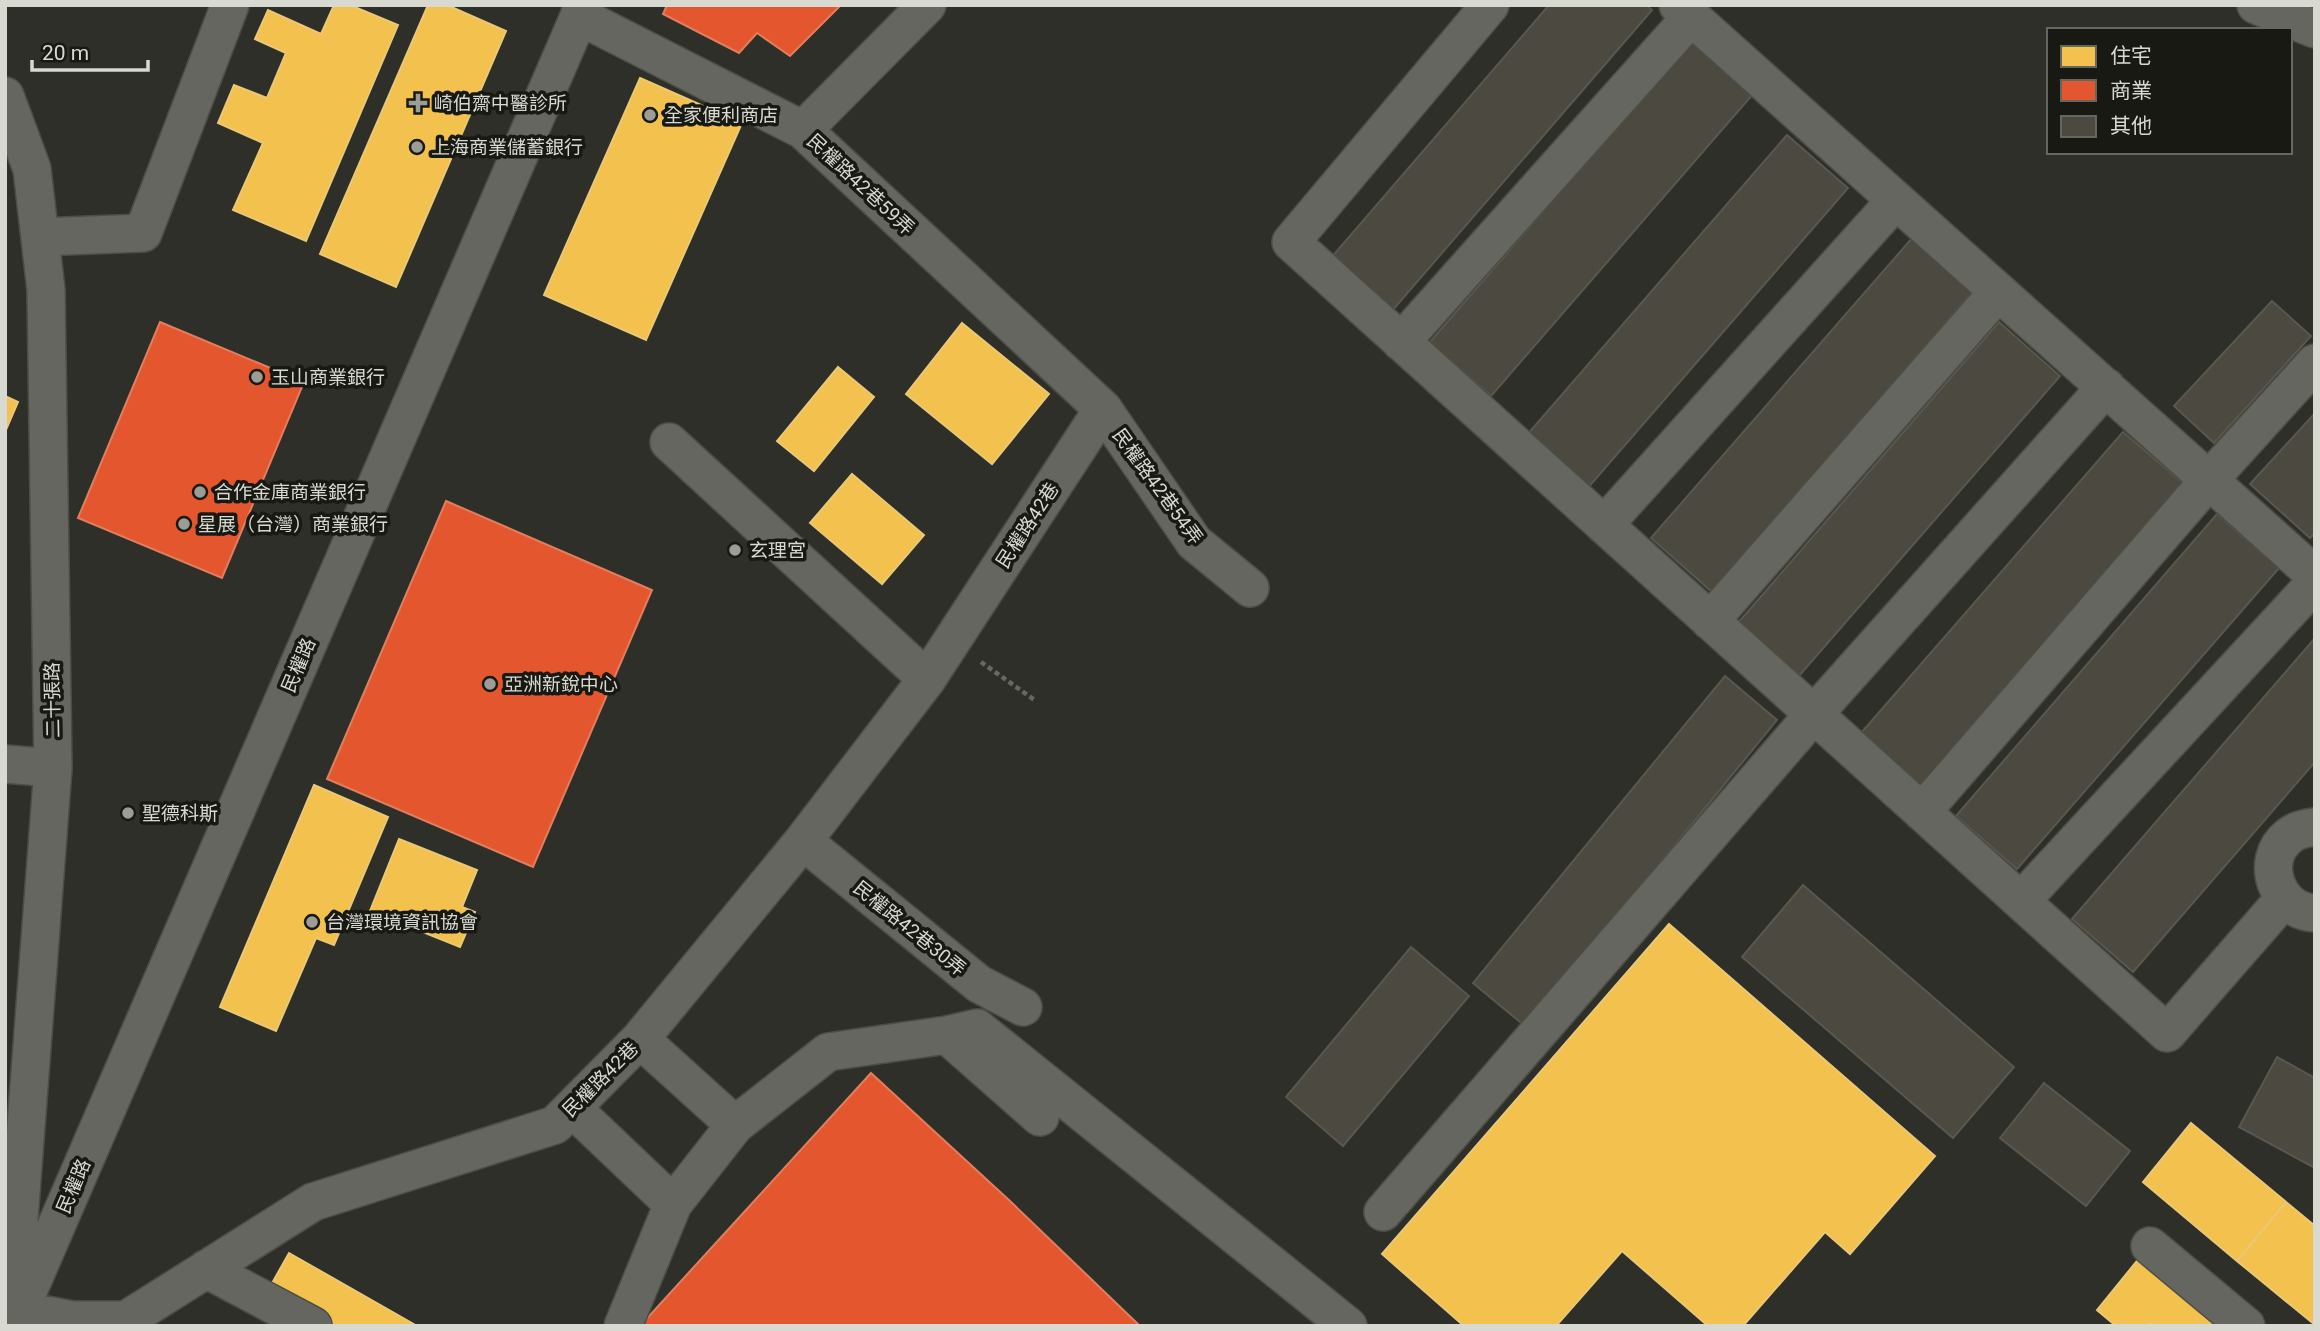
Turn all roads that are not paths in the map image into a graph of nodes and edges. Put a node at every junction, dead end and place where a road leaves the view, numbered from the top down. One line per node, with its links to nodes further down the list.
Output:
1 (230, 5): 11 (street)
2 (927, 5): 9 (street)
3 (1490, 5): 13 (street)
4 (2256, 5): 7 (street)
5 (581, 11): 9 (street, 民權路42巷59弄); 44 (street, 民權路)
6 (1685, 11): 10 (street); 13 (street)
7 (2315, 30)
8 (5, 96): 11 (street, 二十張路)
9 (803, 130): 16 (street, 民權路42巷59弄)
10 (1896, 200): 12 (street); 19 (street)
11 (40, 237): 27 (street, 二十張路)
12 (1998, 292): 15 (street); 23 (street)
13 (1401, 342): 19 (street)
14 (2315, 363): 18 (street)
15 (2106, 387): 18 (street); 25 (street)
16 (1103, 409): 22 (street, 民權路42巷54弄); 24 (street, 民權路42巷)
17 (669, 442): 24 (street)
18 (2209, 481): 20 (street); 28 (street)
19 (1604, 525): 23 (street)
20 (2315, 575)
21 (2315, 583): 31 (street)
22 (1250, 587)
23 (1710, 621): 25 (street)
24 (927, 679): 30 (street, 民權路42巷)
25 (1814, 714): 28 (street); 40 (street)
26 (5, 764): 27 (street)
27 (53, 768): 41 (street, 二十張路)
28 (1922, 812): 31 (street)
29 (2315, 827): 32 (street)
30 (803, 841): 33 (street, 民權路42巷30弄); 35 (street, 民權路42巷)
31 (2021, 901): 32 (street)
32 (2300, 906)
33 (1023, 1007)
34 (947, 1035): 37 (street); 38 (street); 47 (street)
35 (640, 1039): 36 (street, 民權路42巷); 38 (street)
36 (572, 1108): 39 (street); 43 (street, 民權路42巷)
37 (1040, 1117)
38 (735, 1125): 39 (street)
39 (673, 1204): 46 (street)
40 (1383, 1212)
41 (12, 1217): 44 (street, 二十張路)
42 (2150, 1246): 48 (street)
43 (206, 1269): 44 (street, 民權路42巷); 45 (street)
44 (16, 1318)
45 (313, 1326)
46 (623, 1326)
47 (1348, 1326)
48 (2246, 1326)

